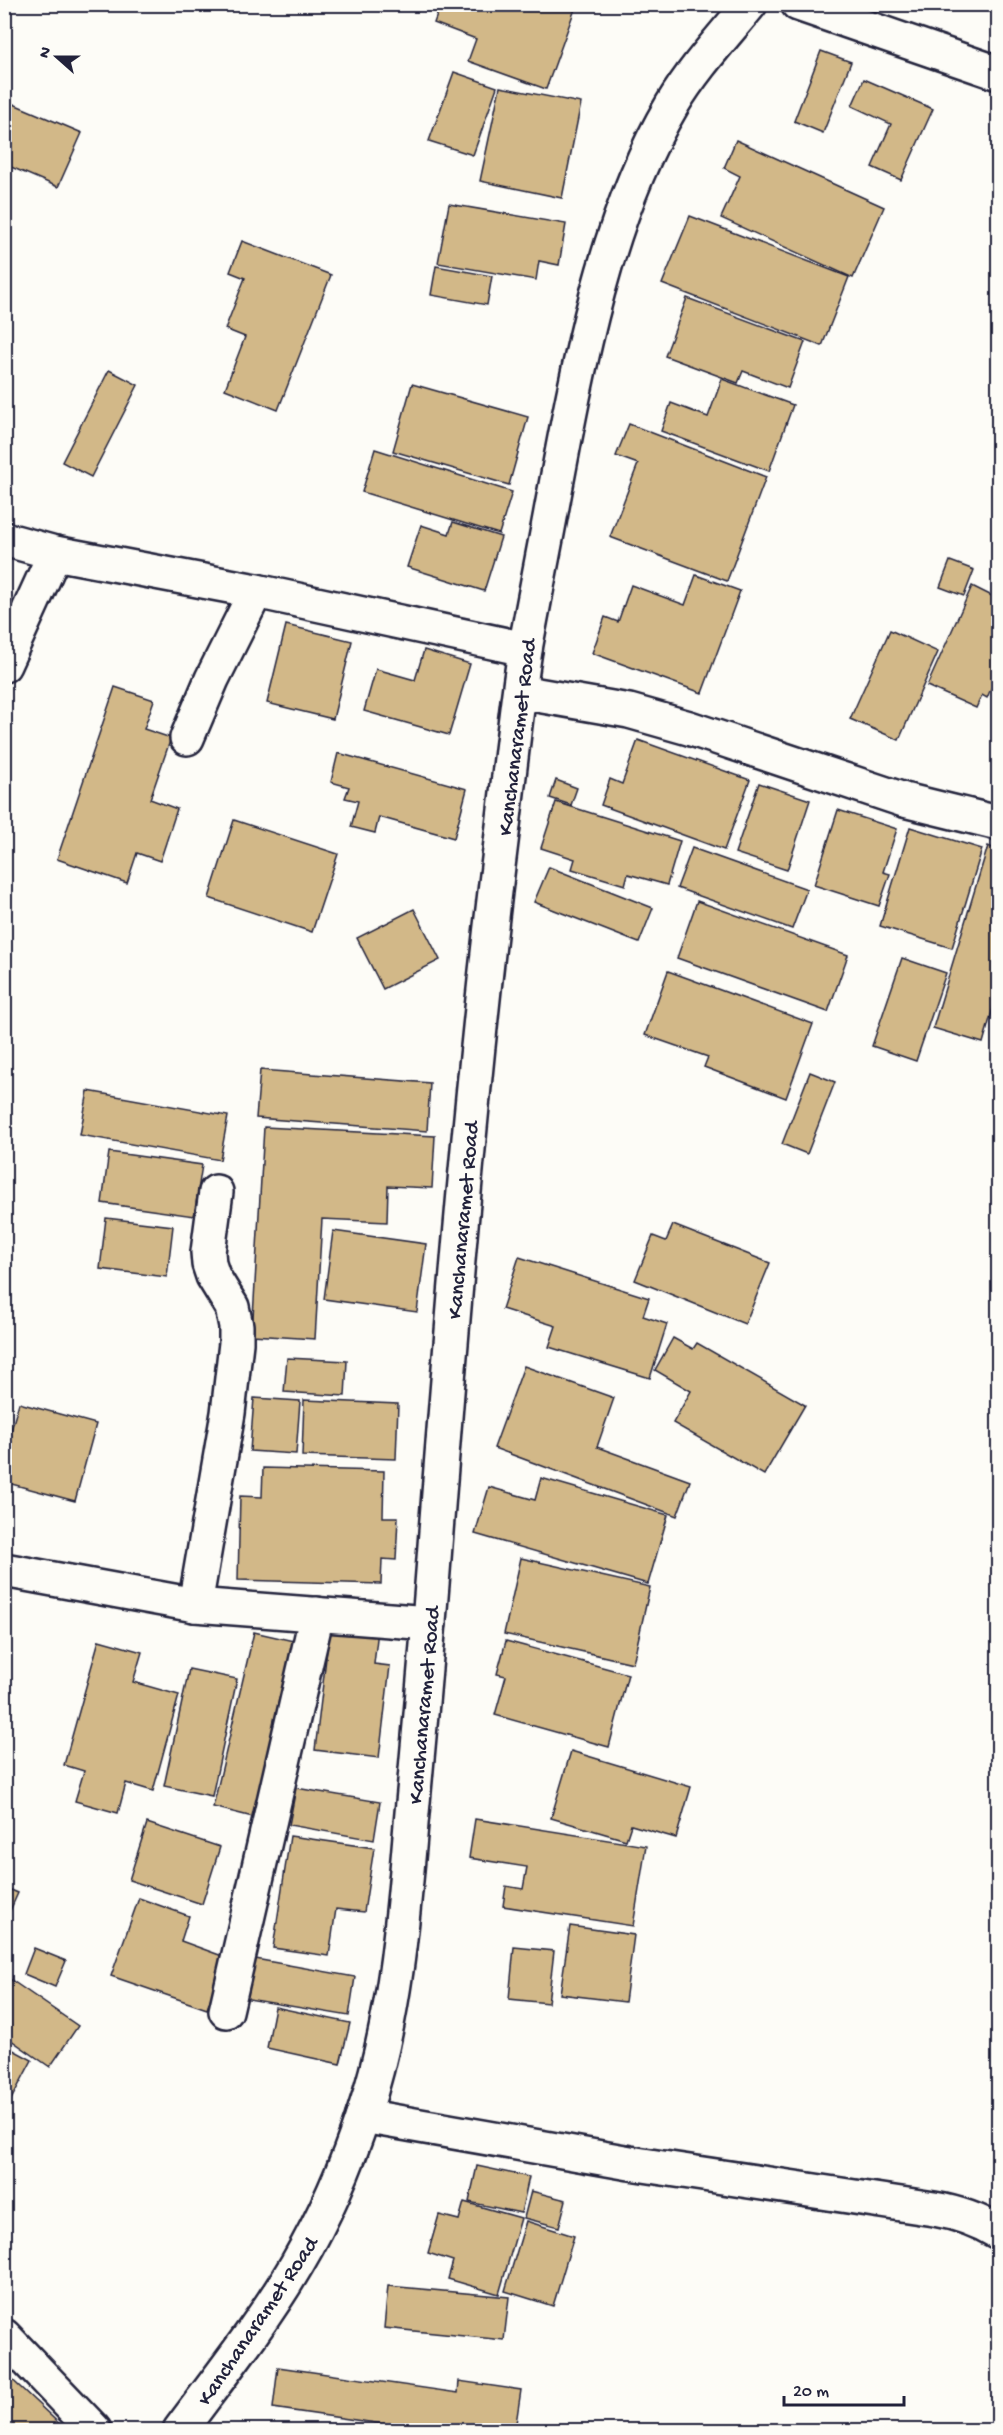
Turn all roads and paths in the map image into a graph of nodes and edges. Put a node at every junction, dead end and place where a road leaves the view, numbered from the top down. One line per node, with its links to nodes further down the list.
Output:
1 (750, 4): 7 (street, Kanchanaramet Road)
2 (798, 4): 3 (street)
3 (999, 73)
4 (4, 539): 5 (street)
5 (55, 553): 6 (street); 8 (street)
6 (256, 591): 7 (street); 10 (street)
7 (525, 649): 9 (street, Kanchanaramet Road)
8 (4, 665)
9 (520, 692): 11 (street); 16 (street, Kanchanaramet Road)
10 (187, 738)
11 (999, 823)
12 (216, 1192): 14 (street)
13 (4, 1570): 14 (street)
14 (195, 1605): 15 (street)
15 (317, 1614): 16 (street); 17 (street)
16 (429, 1623): 18 (street, Kanchanaramet Road)
17 (226, 2011)
18 (363, 2116): 19 (street); 22 (street, Kanchanaramet Road)
19 (999, 2232)
20 (4, 2336): 21 (street)
21 (94, 2430)
22 (180, 2430)

